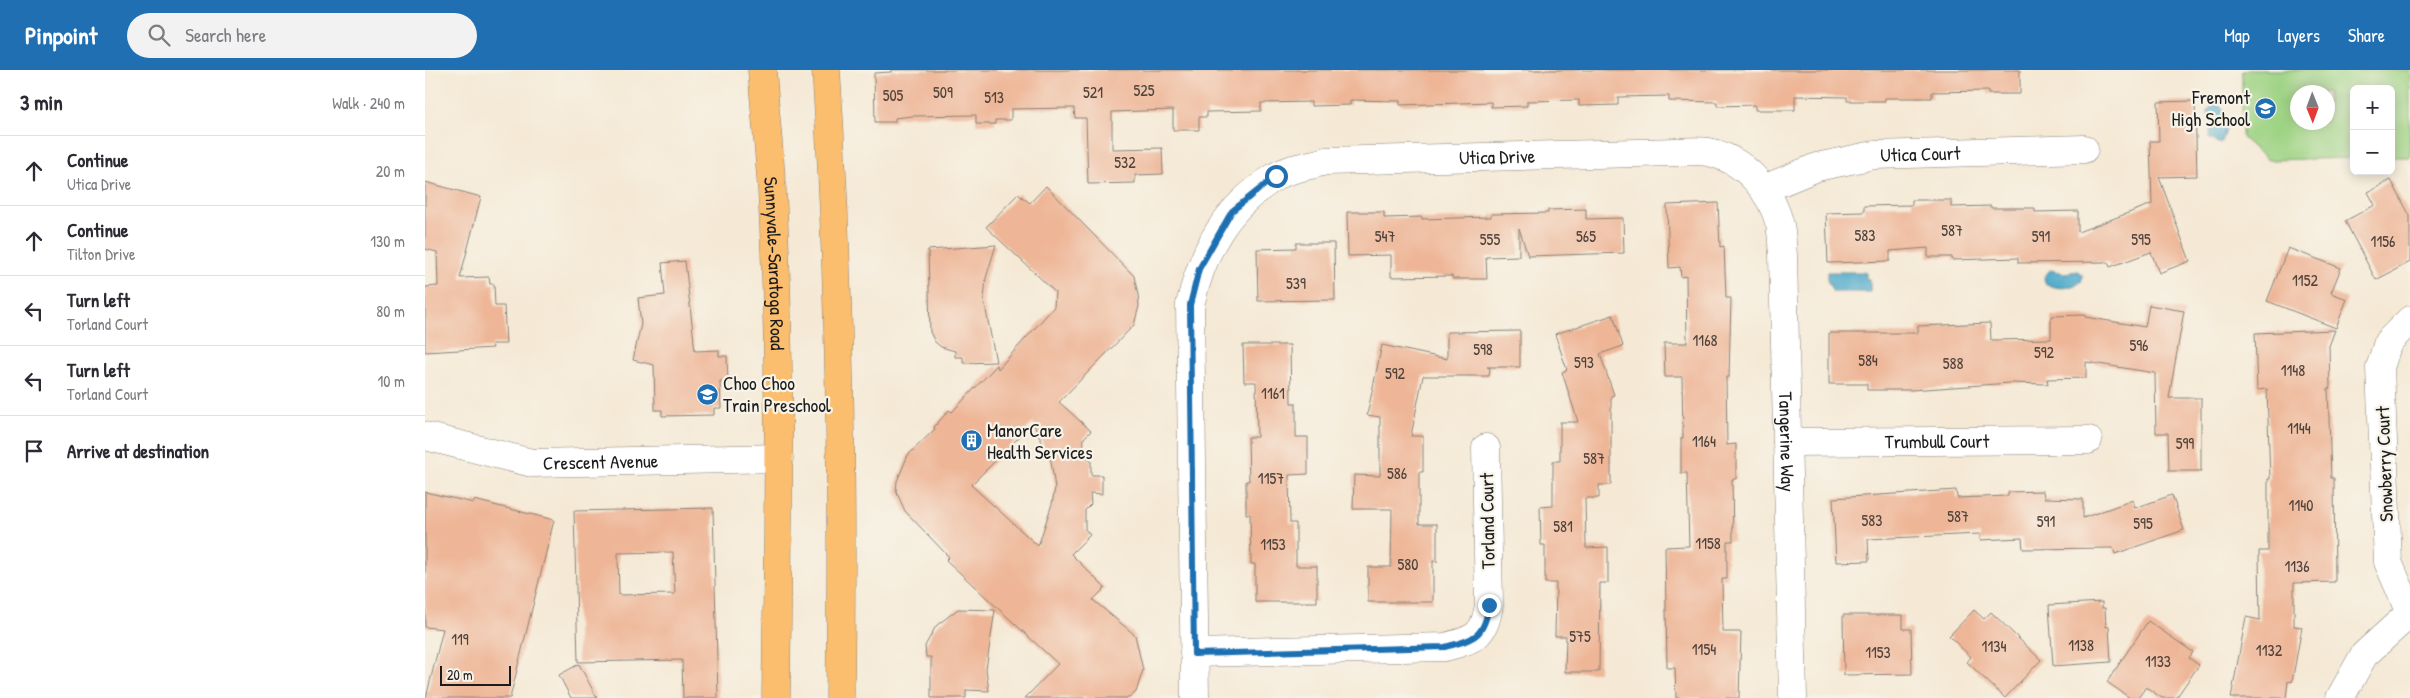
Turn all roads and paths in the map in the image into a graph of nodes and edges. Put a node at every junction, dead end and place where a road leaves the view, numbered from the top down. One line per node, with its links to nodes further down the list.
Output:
1 (762, 70): 10 (main road, Sunnyvale-Saratoga Road)
2 (826, 70): 14 (main road)
3 (2084, 148): 4 (street, Utica Court)
4 (1764, 189): 8 (street, Tangerine Way); 12 (street, Utica Drive)
5 (2410, 320): 11 (street, Snowberry Court)
6 (425, 436): 10 (street, Crescent Avenue)
7 (2088, 440): 8 (street, Trumbull Court)
8 (1787, 442): 16 (street, Tangerine Way)
9 (1486, 448): 12 (street, Torland Court)
10 (779, 458): 13 (main road, Sunnyvale-Saratoga Road)
11 (2410, 613): 17 (street)
12 (1194, 654): 15 (street)
13 (776, 698)
14 (840, 698)
15 (1195, 698)
16 (1793, 698)
17 (2340, 698)

